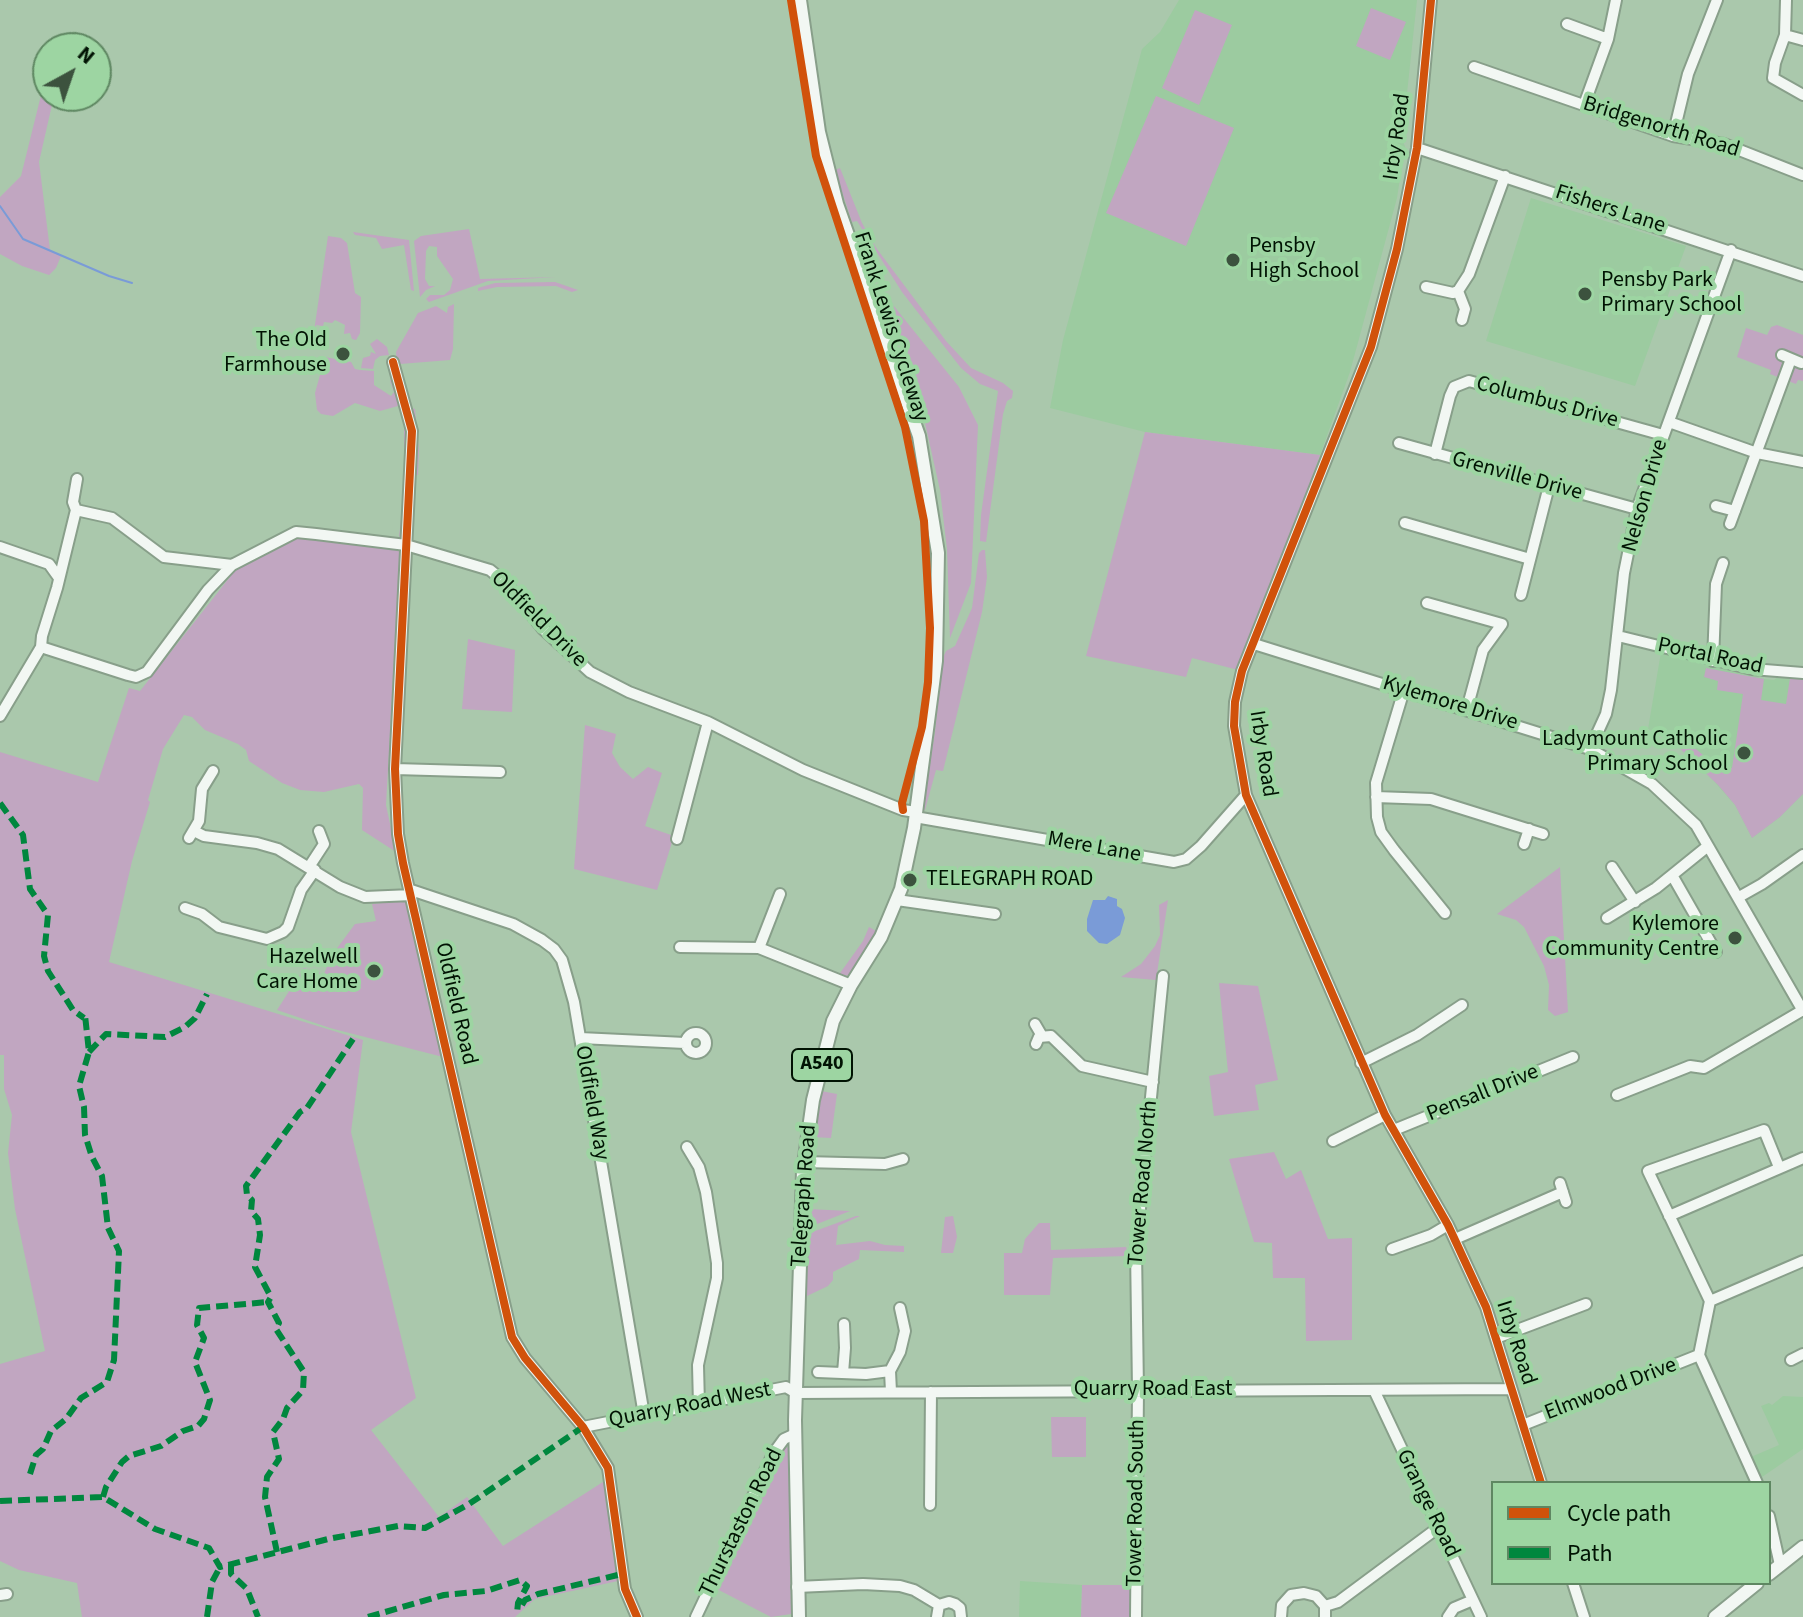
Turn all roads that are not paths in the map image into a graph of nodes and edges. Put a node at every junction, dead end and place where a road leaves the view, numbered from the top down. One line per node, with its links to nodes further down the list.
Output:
1 (800, 0): 61 (main road, Telegraph Road / A540)
2 (1431, 0): 14 (street, Irby Road)
3 (1616, 0): 8 (street)
4 (1717, 0): 13 (street)
5 (1786, 0): 7 (street)
6 (1567, 24): 8 (street)
7 (1785, 35): 9 (street); 11 (street)
8 (1608, 39): 12 (street)
9 (1803, 40)
10 (1474, 67): 12 (street, Bridgenorth Road)
11 (1803, 95)
12 (1584, 105): 13 (street, Bridgenorth Road)
13 (1673, 136): 15 (street, Bridgenorth Road)
14 (1417, 148): 16 (street, Fishers Lane); 47 (street, Irby Road)
15 (1803, 175)
16 (1505, 176): 17 (street, Fishers Lane); 20 (street)
17 (1731, 250): 18 (street, Fishers Lane); 24 (street, Nelson Drive)
18 (1803, 276)
19 (1426, 287): 20 (street)
20 (1458, 291): 21 (street)
21 (1462, 320)
22 (1791, 359): 27 (street)
23 (393, 362): 38 (street, Oldfield Road)
24 (1669, 422): 25 (street, Nelson Drive); 27 (street)
25 (1663, 435): 28 (street, Columbus Drive); 33 (street, Nelson Drive)
26 (1399, 443): 28 (street, Grenville Drive)
27 (1757, 453): 29 (street); 35 (street)
28 (1435, 454): 31 (street, Grenville Drive)
29 (1803, 462)
30 (77, 479): 34 (street)
31 (1549, 486): 33 (street, Grenville Drive); 40 (street)
32 (1716, 506): 35 (street)
33 (1637, 509): 46 (street, Nelson Drive)
34 (76, 510): 42 (street); 43 (street)
35 (1735, 511): 37 (street)
36 (1405, 523): 40 (street)
37 (1730, 524)
38 (406, 545): 42 (street, Oldfield Drive); 54 (street, Oldfield Drive); 56 (street, Oldfield Road)
39 (0, 547): 43 (street)
40 (1530, 559): 44 (street)
41 (1723, 563): 49 (street)
42 (232, 565): 48 (street, Oldfield Drive)
43 (59, 578): 48 (street)
44 (1521, 595)
45 (1427, 603): 52 (street)
46 (1618, 636): 49 (street, Portal Road); 55 (street, Nelson Drive)
47 (1254, 644): 51 (street, Kylemore Drive); 59 (street, Irby Road)
48 (41, 647): 53 (street)
49 (1713, 661): 50 (street, Portal Road)
50 (1803, 673)
51 (1404, 690): 52 (street, Kylemore Drive); 60 (street)
52 (1467, 709): 55 (street, Kylemore Drive)
53 (0, 716)
54 (708, 722): 61 (street, Oldfield Drive); 65 (street)
55 (1590, 749): 67 (street, Kylemore Drive)
56 (395, 769): 57 (street); 72 (street, Oldfield Road)
57 (500, 772)
58 (211, 778): 69 (street)
59 (1246, 795): 61 (street, Mere Lane); 92 (street, Irby Road)
60 (1376, 797): 62 (street); 78 (street)
61 (915, 815): 75 (main road, Telegraph Road / A540)
62 (1529, 829): 64 (street); 66 (street)
63 (319, 831): 69 (street)
64 (1543, 834)
65 (677, 839)
66 (1524, 844)
67 (1708, 846): 71 (street); 74 (street, Kylemore Drive)
68 (1803, 855): 74 (street)
69 (312, 868): 72 (street); 77 (street)
70 (1619, 870): 76 (street)
71 (1672, 875): 76 (street); 83 (street)
72 (411, 892): 89 (street, Oldfield Way); 129 (street, Oldfield Road)
73 (780, 894): 82 (street)
74 (1739, 897): 87 (street, Kylemore Drive)
75 (897, 900): 79 (street); 85 (main road, Telegraph Road / A540)
76 (1635, 902): 80 (street)
77 (189, 913)
78 (1445, 913)
79 (995, 914)
80 (1607, 918)
81 (680, 947): 82 (street)
82 (759, 948): 85 (street)
83 (1716, 952)
84 (1163, 976): 93 (street, Tower Road North)
85 (851, 985): 101 (main road, Telegraph Road / A540)
86 (1462, 1005): 92 (street)
87 (1803, 1011): 94 (street)
88 (1035, 1024): 93 (street)
89 (580, 1038): 90 (street); 127 (street, Oldfield Way)
90 (685, 1043)
91 (1573, 1057): 96 (street, Pensall Drive)
92 (1361, 1063): 95 (street, Irby Road)
93 (1153, 1082): 121 (street, Tower Road North)
94 (1617, 1095)
95 (1385, 1115): 96 (street, Irby Road); 97 (street)
96 (1394, 1130): 105 (street, Irby Road)
97 (1333, 1141)
98 (687, 1147): 126 (street)
99 (1803, 1158): 102 (street)
100 (903, 1159): 101 (street)
101 (804, 1162): 125 (main road, Telegraph Road / A540)
102 (1779, 1167): 104 (street); 104 (street)
103 (1563, 1192): 106 (street)
104 (1669, 1216): 109 (street)
105 (1448, 1225): 106 (street, Irby Road); 107 (street)
106 (1455, 1239): 113 (street, Irby Road)
107 (1392, 1249)
108 (1803, 1261): 109 (street)
109 (1710, 1301): 115 (street)
110 (1586, 1304): 113 (street)
111 (900, 1308): 117 (street)
112 (844, 1324): 119 (street)
113 (1496, 1338): 120 (street, Irby Road)
114 (1803, 1354): 116 (street)
115 (1699, 1355): 128 (street, Elmwood Drive); 132 (street)
116 (1791, 1360)
117 (890, 1371): 119 (street); 123 (street)
118 (818, 1372): 119 (street)
119 (843, 1373)
120 (1510, 1389): 122 (street, Quarry Road East); 128 (street, Irby Road)
121 (1138, 1390): 122 (street, Quarry Road East); 124 (street, Quarry Road East); 149 (street, Tower Road South)
122 (1374, 1390): 135 (street, Grange Road)
123 (891, 1392): 124 (street, Quarry Road East); 125 (street, Quarry Road East)
124 (931, 1392): 133 (street)
125 (796, 1393): 126 (street, Quarry Road West); 130 (main road, Telegraph Road / A540)
126 (699, 1405): 127 (street, Quarry Road West)
127 (644, 1415): 129 (street, Quarry Road West)
128 (1523, 1425): 131 (street, Irby Road)
129 (583, 1427): 145 (street, Oldfield Road)
130 (795, 1434): 141 (main road, Telegraph Road / A540); 146 (street, Thurstaston Road)
131 (1540, 1481)
132 (1756, 1481)
133 (930, 1505)
134 (1771, 1525): 137 (street)
135 (1439, 1527): 142 (street, Grange Road); 144 (street)
136 (1803, 1547): 137 (main road)
137 (1780, 1565): 138 (main road)
138 (1771, 1572)
139 (1574, 1585): 153 (street)
140 (1755, 1585): 154 (main road)
141 (797, 1587): 143 (street); 147 (main road, Telegraph Road / A540)
142 (1473, 1600): 151 (street); 152 (street, Grange Road)
143 (938, 1611): 148 (street)
144 (1325, 1611): 150 (street)
145 (637, 1617)
146 (696, 1617)
147 (799, 1617)
148 (961, 1617)
149 (1136, 1617)
150 (1281, 1617)
151 (1448, 1617)
152 (1481, 1617)
153 (1584, 1617)
154 (1715, 1617)

